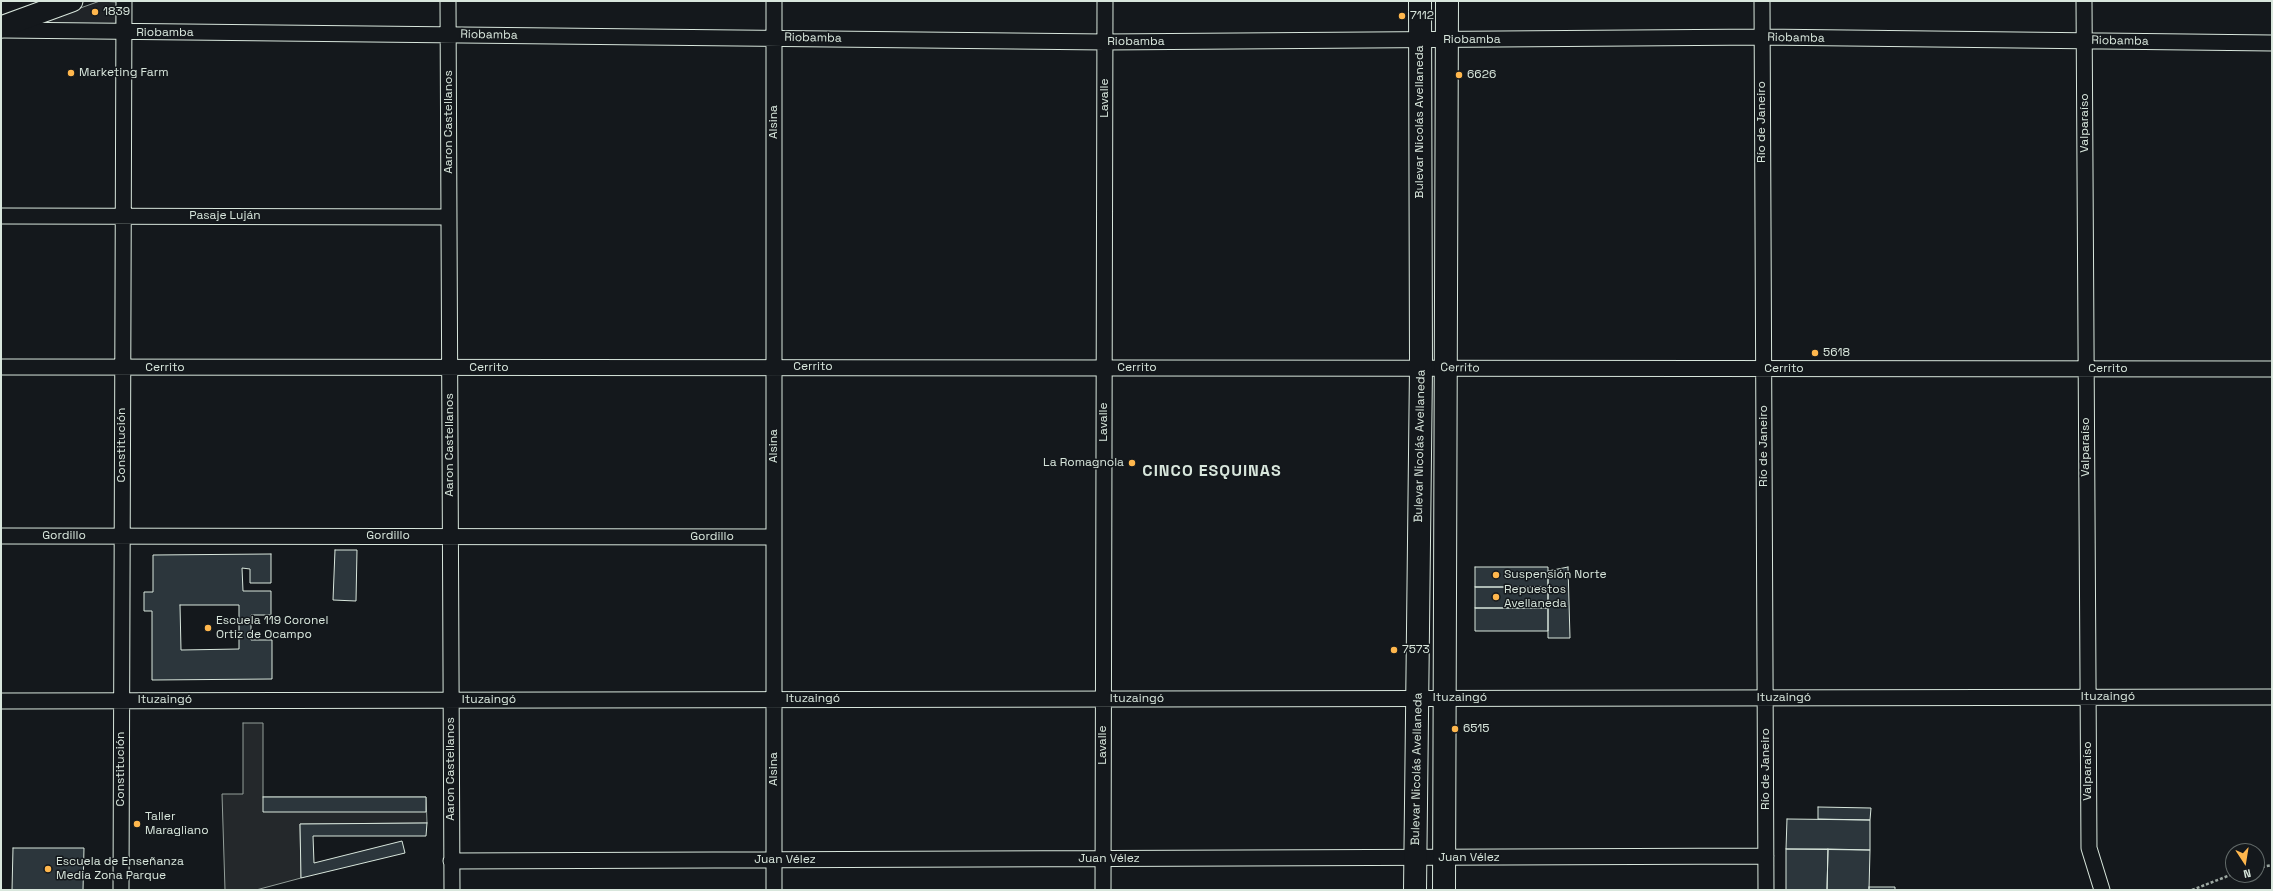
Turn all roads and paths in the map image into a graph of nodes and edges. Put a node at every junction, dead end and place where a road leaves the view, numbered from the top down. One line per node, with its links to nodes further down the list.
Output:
1 (72, 1): 10 (main road)
2 (124, 1): 12 (street, Constitución)
3 (448, 1): 13 (street, Aaron Castellanos)
4 (774, 1): 15 (street, Alsina)
5 (1105, 1): 19 (street, Lavalle)
6 (1420, 1): 16 (main road, Bulevar Nicolás Avellaneda)
7 (1447, 1): 17 (main road)
8 (1762, 1): 14 (street, Río de Janeiro)
9 (2084, 1): 18 (street, Valparaíso)
10 (1, 27)
11 (1, 30): 12 (street, Riobamba)
12 (123, 32): 13 (street, Riobamba); 22 (street, Constitución)
13 (448, 35): 15 (street, Riobamba); 23 (street, Aaron Castellanos)
14 (1762, 37): 17 (street, Riobamba); 18 (street, Riobamba); 31 (street, Río de Janeiro)
15 (774, 38): 19 (street, Riobamba); 25 (street, Alsina)
16 (1420, 40): 17 (street, Riobamba); 19 (street, Riobamba); 26 (main road, Bulevar Nicolás Avellaneda)
17 (1447, 40): 30 (main road)
18 (2084, 41): 20 (street, Riobamba); 32 (street, Valparaíso)
19 (1105, 42): 29 (street, Lavalle)
20 (2272, 43)
21 (1, 216): 22 (street, Pasaje Luján)
22 (122, 216): 23 (street, Pasaje Luján); 27 (street, Constitución)
23 (449, 217): 28 (street, Aaron Castellanos)
24 (1, 367): 27 (street, Cerrito)
25 (774, 367): 28 (street, Cerrito); 29 (street, Cerrito); 37 (street, Alsina)
26 (1421, 367): 29 (street, Cerrito); 30 (street, Cerrito); 39 (main road, Bulevar Nicolás Avellaneda)
27 (122, 368): 28 (street, Cerrito); 35 (street, Constitución)
28 (450, 368): 36 (street, Aaron Castellanos)
29 (1104, 368): 44 (street, Lavalle)
30 (1447, 368): 31 (street, Cerrito); 40 (main road)
31 (1764, 368): 32 (street, Cerrito); 41 (street, Río de Janeiro)
32 (2086, 369): 33 (street, Cerrito); 42 (street, Valparaíso)
33 (2272, 369)
34 (1, 536): 35 (street, Gordillo)
35 (122, 536): 36 (street, Gordillo); 45 (street, Constitución)
36 (450, 536): 37 (street, Gordillo); 46 (street, Aaron Castellanos)
37 (774, 537): 43 (street, Alsina)
38 (2272, 697): 42 (street, Ituzaingó)
39 (1417, 698): 40 (street, Ituzaingó); 44 (street, Ituzaingó); 49 (main road, Bulevar Nicolás Avellaneda)
40 (1445, 698): 41 (street, Ituzaingó); 50 (main road)
41 (1765, 698): 42 (street, Ituzaingó); 48 (street, Río de Janeiro)
42 (2088, 698): 62 (street, Valparaíso)
43 (774, 699): 44 (street, Ituzaingó); 46 (street, Ituzaingó); 52 (street, Alsina)
44 (1104, 699): 51 (street, Lavalle)
45 (121, 700): 46 (street, Ituzaingó); 47 (street, Ituzaingó); 55 (street, Constitución)
46 (451, 700): 53 (street, Aaron Castellanos)
47 (1, 701)
48 (1766, 856): 50 (street, Juan Vélez); 61 (street, Río de Janeiro)
49 (1416, 858): 50 (street, Juan Vélez); 51 (street, Juan Vélez); 59 (main road, Bulevar Nicolás Avellaneda)
50 (1444, 858): 60 (main road)
51 (1103, 859): 52 (street, Juan Vélez); 58 (street, Lavalle)
52 (774, 860): 53 (street, Juan Vélez); 57 (street, Alsina)
53 (452, 862): 56 (street, Aaron Castellanos)
54 (2225, 877): 63 (path)
55 (121, 890)
56 (452, 890)
57 (774, 890)
58 (1103, 890)
59 (1415, 890)
60 (1444, 890)
61 (1766, 890)
62 (2102, 890)
63 (2192, 890)

